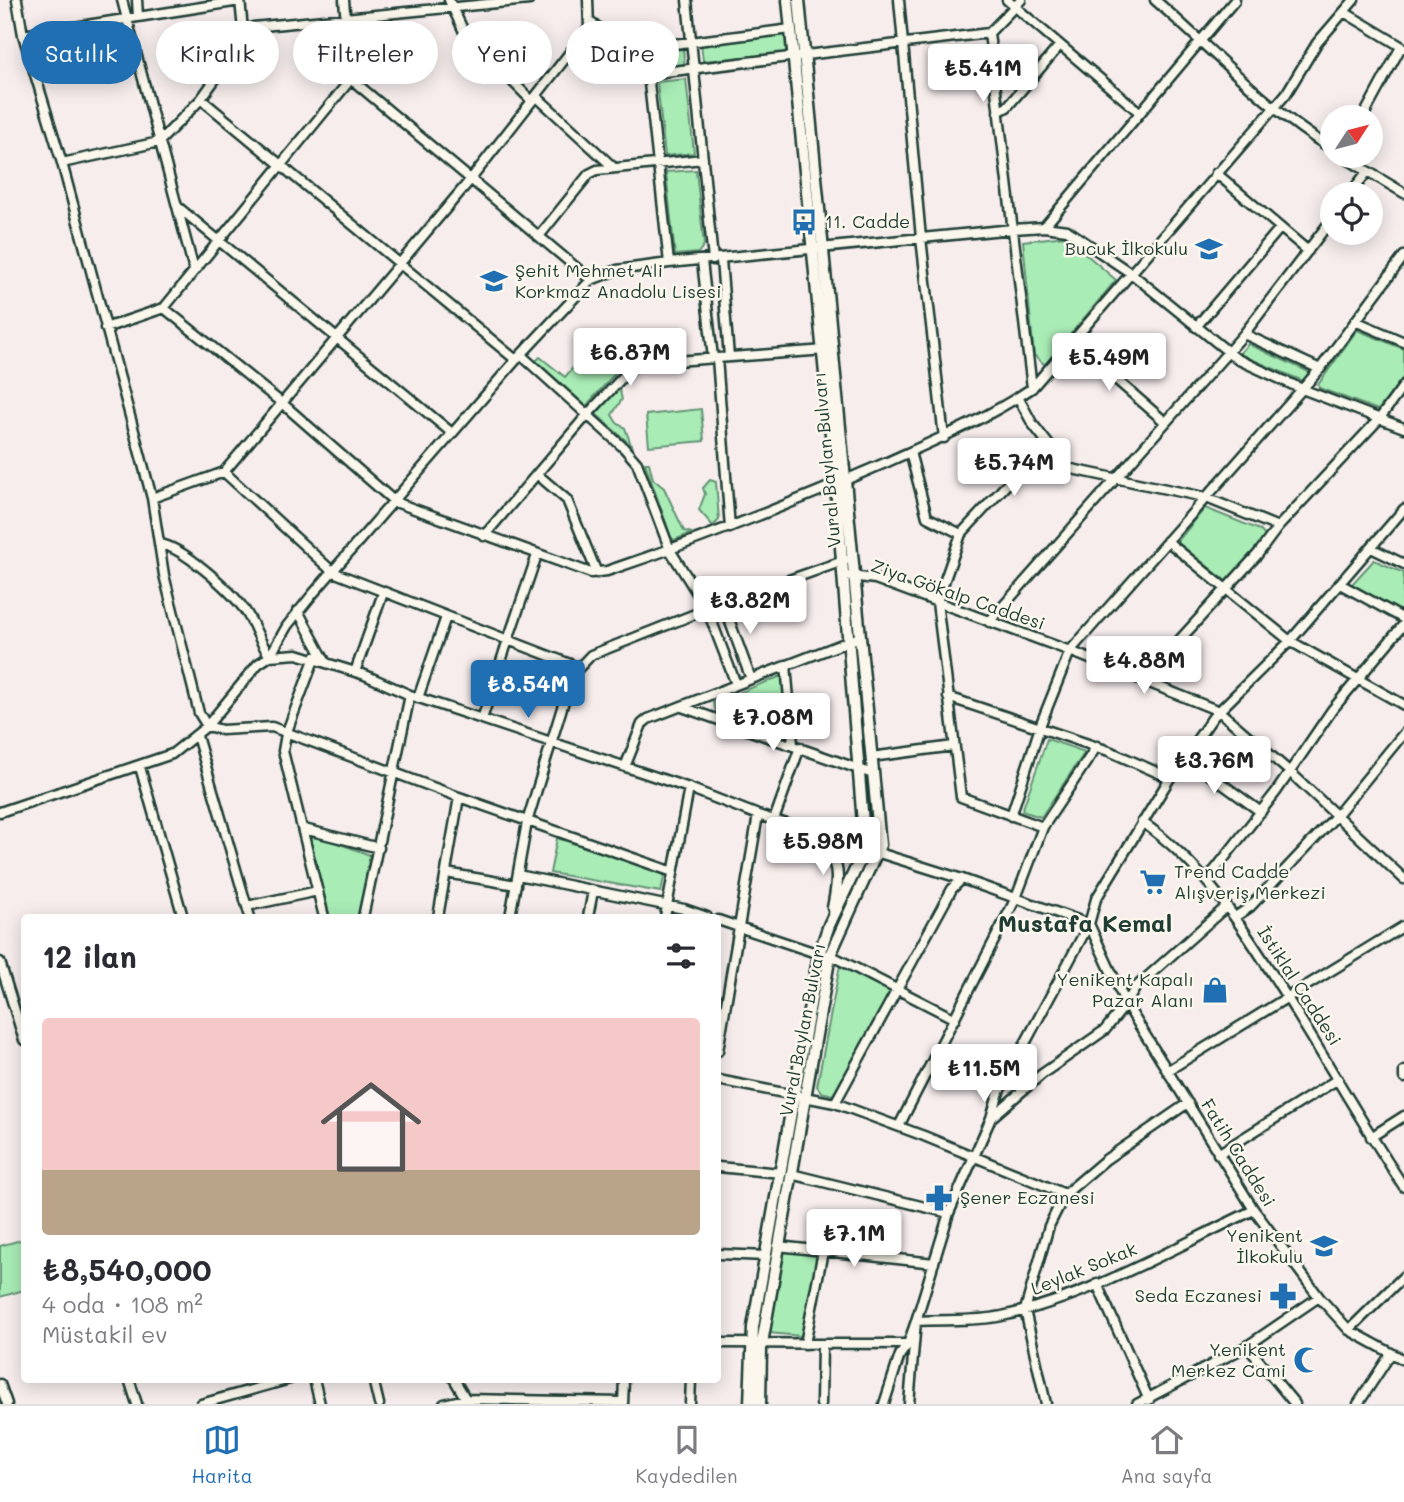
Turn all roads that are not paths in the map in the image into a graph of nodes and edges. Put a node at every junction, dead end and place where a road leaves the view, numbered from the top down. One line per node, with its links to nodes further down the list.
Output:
1 (17, 0): 26 (street)
2 (122, 0): 20 (street)
3 (137, 0): 19 (street)
4 (240, 0): 19 (street); 23 (street)
5 (344, 0): 21 (street)
6 (529, 0): 16 (street)
7 (588, 0): 25 (street)
8 (687, 0): 31 (street)
9 (788, 0): 28 (main road, Vural Baylan Bulvarı)
10 (799, 0): 37 (main road, Vural Baylan Bulvarı)
11 (900, 0): 32 (street)
12 (1007, 0): 17 (street)
13 (1154, 0): 30 (street)
14 (1235, 0): 30 (street)
15 (1354, 0): 18 (street)
16 (450, 4): 21 (street); 45 (street)
17 (1018, 4): 29 (street); 34 (street)
18 (1344, 12): 35 (street); 48 (street)
19 (138, 16): 20 (street)
20 (126, 18): 22 (street); 52 (street)
21 (346, 18): 24 (street); 27 (street)
22 (108, 21)
23 (242, 21)
24 (346, 21)
25 (591, 21)
26 (21, 23)
27 (279, 24)
28 (792, 29): 31 (street); 37 (main road, Vural Baylan Bulvarı)
29 (989, 33): 32 (street); 50 (street)
30 (1200, 40): 48 (street); 49 (street)
31 (691, 42): 33 (street); 38 (street)
32 (903, 43): 37 (street); 70 (street)
33 (679, 44)
34 (1060, 45): 49 (street); 50 (street)
35 (1403, 48): 47 (street)
36 (566, 56): 45 (street)
37 (799, 56): 38 (street); 72 (main road, Vural Baylan Bulvarı)
38 (694, 68): 39 (street); 53 (street)
39 (679, 70)
40 (38, 84): 54 (street)
41 (212, 84): 46 (street)
42 (347, 84): 55 (street)
43 (357, 84): 61 (street)
44 (649, 84): 56 (street)
45 (534, 98): 57 (street); 61 (street)
46 (201, 99): 52 (street); 55 (street)
47 (1370, 105)
48 (1271, 107): 51 (street); 60 (street)
49 (1138, 111): 65 (street)
50 (999, 112): 67 (street)
51 (1320, 141)
52 (159, 142): 54 (street); 64 (street)
53 (703, 159): 56 (street); 75 (street)
54 (62, 163): 85 (street)
55 (281, 165): 71 (street); 78 (street)
56 (659, 165): 57 (street); 77 (street)
57 (613, 167): 68 (street)
58 (1361, 168): 59 (street)
59 (1367, 172): 62 (street); 63 (street)
60 (1216, 173): 66 (street); 80 (street)
61 (471, 179): 68 (street); 78 (street)
62 (1359, 182)
63 (1404, 193)
64 (178, 207): 71 (street); 79 (street)
65 (1044, 227): 67 (street); 80 (street)
66 (1280, 228): 73 (street); 84 (street)
67 (1013, 229): 70 (street); 97 (street)
68 (540, 235): 81 (street)
69 (1320, 235): 73 (street)
70 (921, 238): 72 (street); 106 (street)
71 (218, 240): 79 (street); 87 (street)
72 (818, 249): 75 (street); 90 (main road, Vural Baylan Bulvarı)
73 (1308, 251): 86 (street)
74 (1404, 256): 83 (street)
75 (717, 260): 76 (street); 93 (street)
76 (702, 261): 77 (street); 94 (street)
77 (669, 263): 81 (street)
78 (399, 264): 87 (street); 92 (street)
79 (194, 271): 82 (street)
80 (1132, 274): 84 (street); 88 (street)
81 (591, 280): 92 (street)
82 (164, 308): 85 (street); 100 (street)
83 (1355, 321): 89 (street); 95 (street)
84 (1196, 327): 91 (street)
85 (105, 328): 114 (street)
86 (1244, 334): 91 (street); 95 (street)
87 (336, 339): 100 (street); 105 (street)
88 (1073, 342): 97 (street); 103 (street)
89 (1404, 342)
90 (828, 350): 93 (street); 112 (main road, Vural Baylan Bulvarı)
91 (1226, 352): 98 (street); 103 (street)
92 (519, 357): 101 (street); 105 (street)
93 (729, 357): 94 (street)
94 (715, 358): 101 (street); 118 (street)
95 (1320, 369): 98 (street)
96 (1404, 385): 102 (street)
97 (1032, 388): 99 (street)
98 (1302, 389): 102 (street); 113 (street)
99 (1018, 397): 106 (street); 107 (street)
100 (284, 404): 109 (street); 115 (street)
101 (588, 414): 110 (street); 124 (street)
102 (1380, 418): 104 (street); 117 (street)
103 (1164, 421): 111 (street)
104 (1404, 428)
105 (452, 433): 115 (street)
106 (944, 438): 108 (street)
107 (1046, 442): 111 (street); 119 (street)
108 (910, 452): 112 (street); 119 (street)
109 (224, 472): 114 (street); 128 (street)
110 (538, 475): 120 (street); 129 (street)
111 (1117, 477): 113 (street); 140 (street)
112 (840, 483): 118 (street); 126 (main road, Vural Baylan Bulvarı)
113 (1204, 496): 117 (street); 121 (street)
114 (152, 498): 122 (street)
115 (395, 502): 120 (street); 128 (street)
116 (1404, 509): 123 (street)
117 (1279, 527): 132 (street)
118 (730, 528): 124 (street)
119 (961, 534): 134 (street)
120 (484, 536): 125 (street)
121 (1167, 541): 132 (street); 144 (street)
122 (159, 544): 145 (street); 161 (street)
123 (1371, 548): 127 (street); 131 (street)
124 (670, 550): 129 (street); 136 (street)
125 (537, 555): 129 (street); 142 (street)
126 (847, 560): 130 (main road, Vural Baylan Bulvarı); 135 (street)
127 (1404, 564)
128 (333, 572): 133 (street); 137 (street)
129 (597, 573)
130 (849, 576): 134 (street, Ziya Gökalp Caddesi); 141 (main road, Vural Baylan Bulvarı)
131 (1340, 584): 139 (street); 143 (street)
132 (1226, 590): 143 (street); 153 (street)
133 (383, 593): 138 (street); 150 (street)
134 (937, 602): 140 (street, Ziya Gökalp Caddesi); 156 (street)
135 (723, 603): 136 (street); 152 (street)
136 (708, 609): 149 (street); 154 (street)
137 (298, 611): 145 (street); 147 (street)
138 (446, 617): 142 (street); 155 (street)
139 (1404, 621): 151 (street)
140 (989, 622): 144 (street, Ziya Gökalp Caddesi)
141 (855, 639): 148 (street); 170 (main road, Vural Baylan Bulvarı); 174 (main road, Vural Baylan Bulvarı)
142 (508, 640): 149 (street); 160 (street)
143 (1290, 641): 151 (street); 159 (street)
144 (1070, 651): 153 (street, Ziya Gökalp Caddesi); 162 (street)
145 (270, 656): 146 (street); 161 (street)
146 (315, 657): 147 (street); 164 (street)
147 (325, 661): 150 (street)
148 (786, 665): 152 (street); 167 (street)
149 (578, 667): 166 (street)
150 (355, 672): 155 (street)
151 (1358, 678): 157 (street); 176 (street)
152 (751, 679): 154 (street)
153 (1143, 680): 159 (street, Ziya Gökalp Caddesi)
154 (736, 684): 158 (street)
155 (414, 696): 160 (street); 175 (street)
156 (948, 697): 162 (street); 168 (street)
157 (1404, 705)
158 (682, 707): 167 (street); 172 (street)
159 (1219, 711): 171 (street); 176 (street, Ziya Gökalp Caddesi)
160 (482, 719): 166 (street)
161 (207, 726): 164 (street); 165 (street)
162 (1040, 727): 169 (street); 184 (street)
163 (1404, 733): 185 (street)
164 (286, 734): 175 (street); 190 (street)
165 (197, 736): 173 (street); 206 (street)
166 (551, 744): 172 (street); 187 (street)
167 (797, 746): 174 (street); 186 (street)
168 (954, 746): 170 (street); 184 (street)
169 (1097, 746): 178 (street); 189 (street)
170 (871, 757): 177 (main road, Vural Baylan Bulvarı)
171 (1185, 757): 178 (street); 182 (street)
172 (625, 766): 179 (street)
173 (140, 767): 181 (street); 208 (street)
174 (860, 769): 177 (street); 193 (main road, Vural Baylan Bulvarı)
175 (391, 771): 180 (street); 192 (street)
176 (1290, 772): 182 (street); 185 (street, Ziya Gökalp Caddesi)
177 (873, 774): 194 (main road, Vural Baylan Bulvarı)
178 (1170, 778): 188 (street)
179 (689, 788): 183 (street); 195 (street)
180 (459, 797): 187 (street); 196 (street)
181 (0, 811)
182 (1261, 812): 200 (street)
183 (758, 815): 186 (street); 222 (street)
184 (1011, 816): 189 (street)
185 (1336, 816): 199 (street, Ziya Gökalp Caddesi); 217 (street)
186 (774, 820): 191 (street)
187 (527, 822): 195 (street); 197 (street)
188 (1142, 822): 200 (street, İstiklal Caddesi); 220 (street)
189 (1042, 827): 204 (street)
190 (304, 829): 192 (street); 202 (street)
191 (808, 830): 193 (street); 219 (main road)
192 (379, 848): 211 (street)
193 (865, 849): 194 (street); 219 (main road, Vural Baylan Bulvarı)
194 (878, 854): 198 (street); 223 (main road, Vural Baylan Bulvarı)
195 (673, 872): 205 (street)
196 (446, 873): 201 (street); 212 (street)
197 (518, 875): 201 (street); 203 (street)
198 (961, 879): 204 (street); 225 (street)
199 (1404, 879)
200 (1207, 880): 207 (street, İstiklal Caddesi)
201 (516, 885): 213 (street)
202 (318, 891): 206 (street); 210 (street)
203 (593, 891): 205 (street); 214 (street)
204 (1016, 898): 220 (street); 228 (street)
205 (667, 905): 215 (street); 216 (street)
206 (247, 906): 209 (street)
207 (1227, 906): 217 (street, İstiklal Caddesi); 227 (street)
208 (182, 914)
209 (249, 914)
210 (323, 914)
211 (364, 914)
212 (439, 914)
213 (511, 914)
214 (589, 914)
215 (666, 914)
216 (697, 914)
217 (1235, 917): 226 (street, İstiklal Caddesi)
218 (721, 921): 222 (street)
219 (829, 925): 223 (main road, Vural Baylan Bulvarı)
220 (1089, 925): 227 (street, Fatih Caddesi); 240 (street)
221 (1404, 926): 226 (street)
222 (736, 927): 223 (street); 230 (street)
223 (825, 954): 225 (street); 236 (main road, Vural Baylan Bulvarı)
224 (0, 962): 229 (street)
225 (898, 988): 228 (street); 237 (street)
226 (1287, 997): 231 (street); 234 (street, İstiklal Caddesi)
227 (1126, 1004): 231 (street, Fatih Caddesi); 240 (street)
228 (955, 1019): 241 (street)
229 (21, 1029)
230 (721, 1030)
231 (1167, 1071): 238 (street, Fatih Caddesi)
232 (1404, 1071): 233 (street)
233 (1404, 1078)
234 (1338, 1079): 242 (street, İstiklal Caddesi); 243 (street)
235 (721, 1081): 236 (street)
236 (800, 1095): 237 (street); 246 (main road, Vural Baylan Bulvarı)
237 (835, 1103): 241 (street)
238 (1188, 1103): 243 (street, Fatih Caddesi); 248 (street)
239 (1404, 1116): 242 (street)
240 (991, 1118): 244 (street)
241 (899, 1126): 244 (street)
242 (1371, 1137): 247 (street, İstiklal Caddesi)
243 (1217, 1154): 249 (street, Fatih Caddesi)
244 (974, 1156): 248 (street); 250 (street)
245 (721, 1167): 246 (street)
246 (786, 1174): 250 (street); 251 (main road, Vural Baylan Bulvarı); 254 (main road, Vural Baylan Bulvarı)
247 (1404, 1187)
248 (1065, 1194): 260 (street)
249 (1254, 1210): 257 (street, Leylak Sokak); 259 (street, Fatih Caddesi)
250 (950, 1213): 255 (street)
251 (778, 1246): 252 (street); 265 (main road, Vural Baylan Bulvarı)
252 (824, 1251): 255 (street); 266 (street)
253 (721, 1254): 254 (street)
254 (766, 1256): 265 (main road, Vural Baylan Bulvarı)
255 (934, 1263): 261 (street)
256 (1404, 1276): 258 (street)
257 (1097, 1284): 260 (street, Leylak Sokak); 279 (street)
258 (1400, 1288): 262 (street)
259 (1319, 1297): 262 (street, Fatih Caddesi); 268 (street)
260 (1025, 1310): 261 (street, Leylak Sokak); 294 (street)
261 (916, 1321): 267 (street); 293 (street)
262 (1349, 1330): 269 (street, Fatih Caddesi)
263 (721, 1343): 265 (street)
264 (822, 1343): 266 (street); 267 (street); 291 (street)
265 (756, 1344): 266 (street); 289 (main road, Vural Baylan Bulvarı); 290 (main road, Vural Baylan Bulvarı)
266 (805, 1344)
267 (908, 1344): 292 (street)
268 (1247, 1346): 279 (street); 296 (street)
269 (1390, 1355): 270 (street, Fatih Caddesi); 297 (street)
270 (1404, 1360)
271 (130, 1383): 283 (street)
272 (276, 1383): 284 (street)
273 (315, 1383): 285 (street)
274 (374, 1383): 286 (street)
275 (456, 1383): 280 (street)
276 (624, 1383): 281 (street)
277 (691, 1383): 288 (street)
278 (0, 1384): 282 (street)
279 (1149, 1399): 295 (street)
280 (467, 1401): 281 (street); 287 (street)
281 (623, 1403)
282 (6, 1404)
283 (137, 1404)
284 (201, 1404)
285 (320, 1404)
286 (379, 1404)
287 (444, 1404)
288 (690, 1404)
289 (750, 1404)
290 (760, 1404)
291 (821, 1404)
292 (884, 1404)
293 (909, 1404)
294 (1046, 1404)
295 (1137, 1404)
296 (1295, 1404)
297 (1358, 1404)

